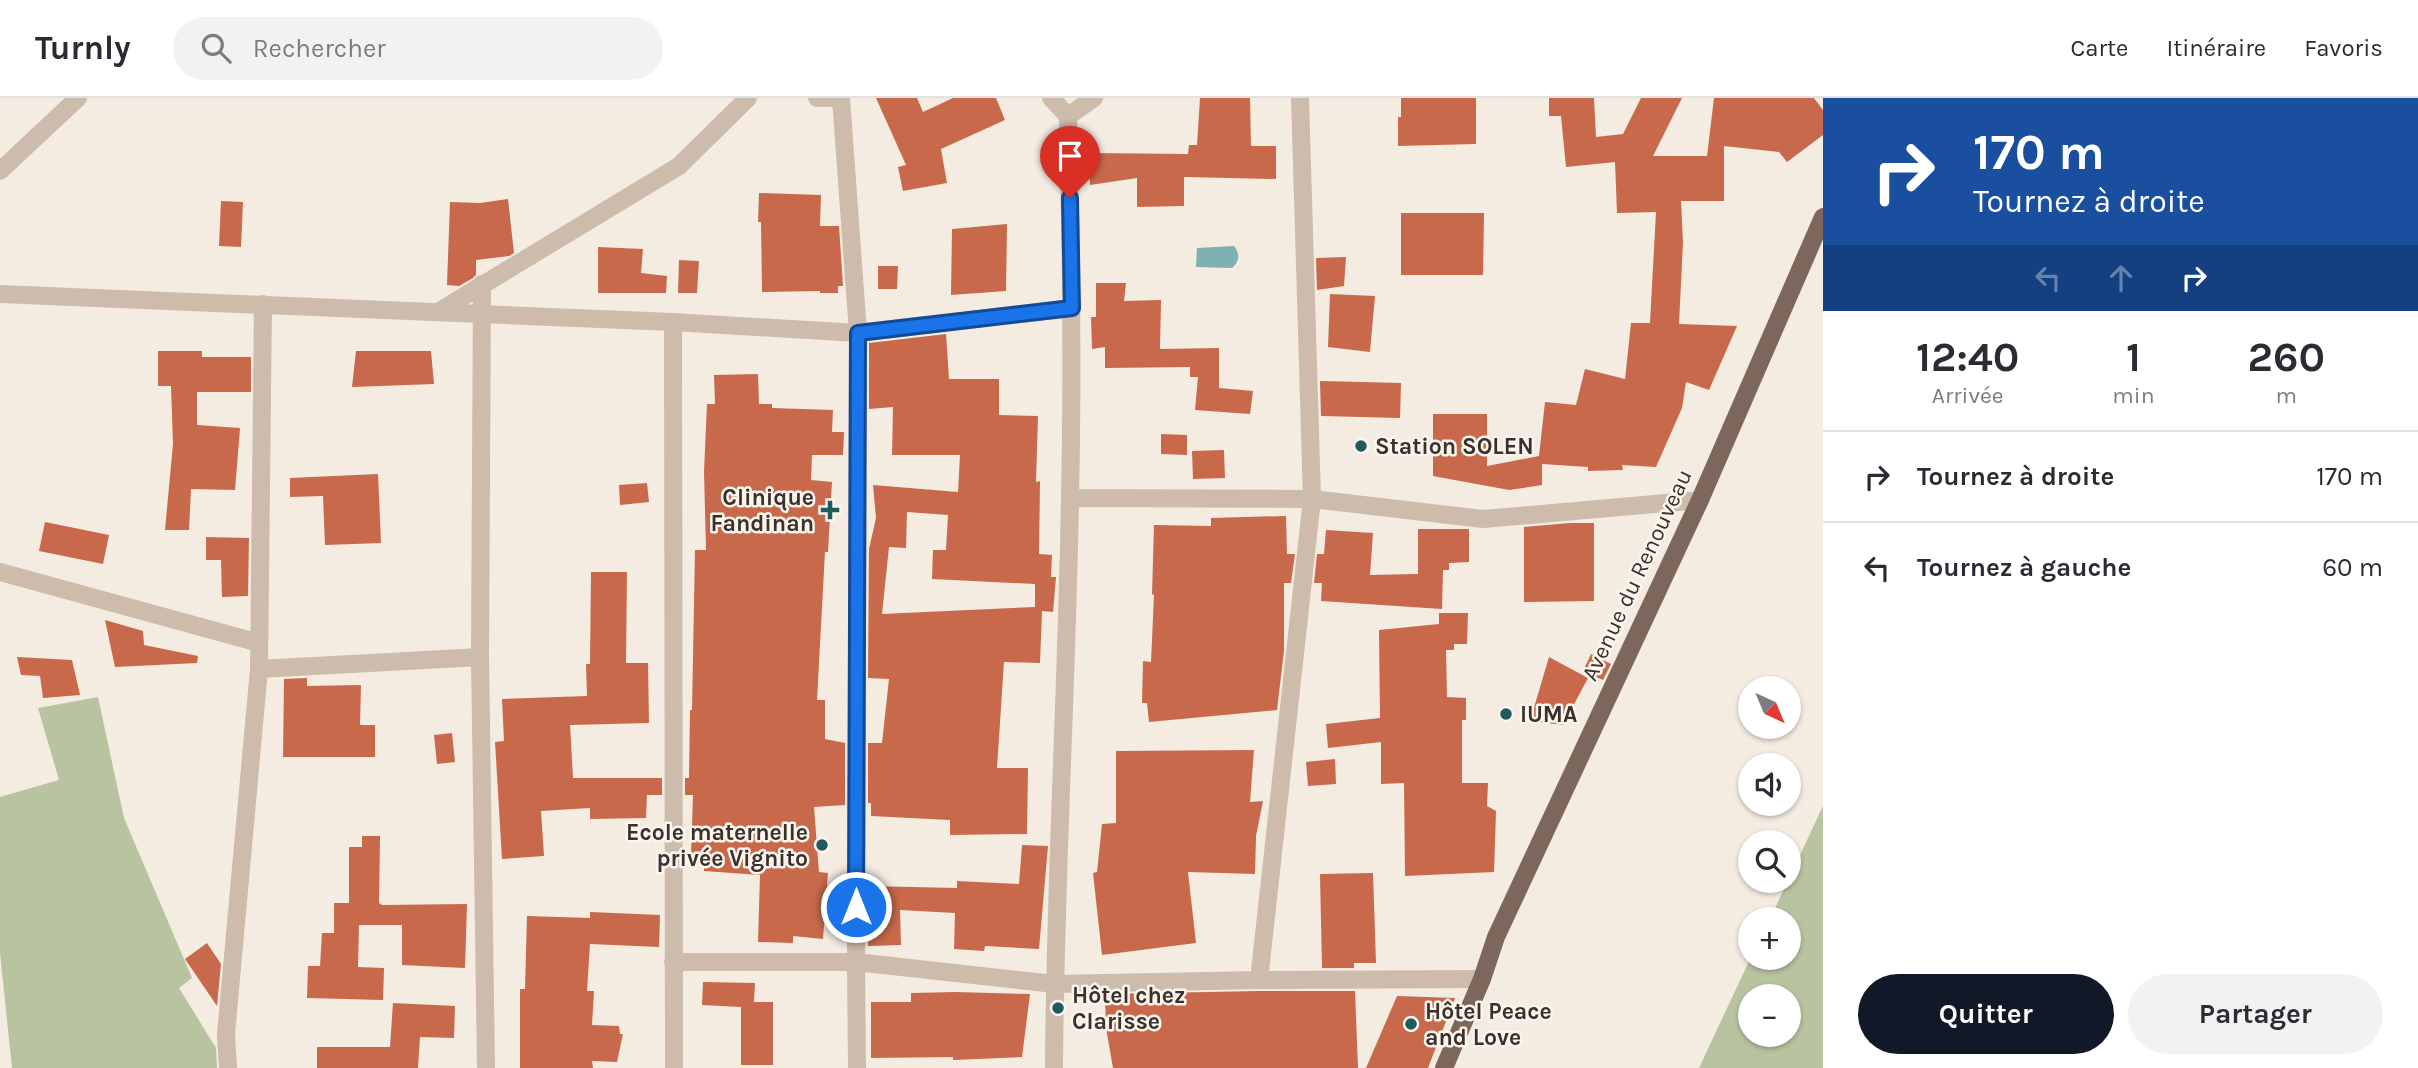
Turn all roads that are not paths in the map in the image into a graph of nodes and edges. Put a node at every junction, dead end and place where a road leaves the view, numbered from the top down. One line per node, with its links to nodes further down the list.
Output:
1 (78, 98): 9 (street)
2 (748, 98): 11 (street)
3 (817, 98): 4 (street)
4 (841, 98): 18 (street)
5 (1051, 98): 8 (street)
6 (1094, 98): 8 (street)
7 (1300, 98): 20 (street)
8 (1068, 116): 14 (street)
9 (0, 171)
10 (1823, 218): 21 (main road, Avenue du Renouveau)
11 (482, 284): 15 (street); 16 (street)
12 (0, 294): 13 (street)
13 (263, 303): 15 (street); 23 (street)
14 (1072, 308): 18 (street); 19 (street)
15 (438, 312): 16 (street)
16 (483, 313): 17 (street); 24 (street)
17 (673, 322): 18 (street); 26 (street)
18 (858, 333): 27 (street)
19 (1070, 498): 20 (street); 30 (street)
20 (1312, 499): 21 (street); 29 (street)
21 (1700, 500): 28 (main road, Avenue du Renouveau)
22 (0, 572): 23 (street)
23 (259, 643): 25 (street)
24 (480, 657): 25 (street); 32 (street)
25 (260, 669): 31 (street)
26 (673, 962): 27 (street); 33 (street)
27 (856, 962): 30 (street); 34 (street)
28 (1482, 979): 29 (street); 36 (main road, Avenue du Renouveau)
29 (1259, 980): 30 (street)
30 (1054, 984): 35 (street)
31 (228, 1068)
32 (486, 1068)
33 (674, 1068)
34 (857, 1068)
35 (1054, 1068)
36 (1444, 1068)

